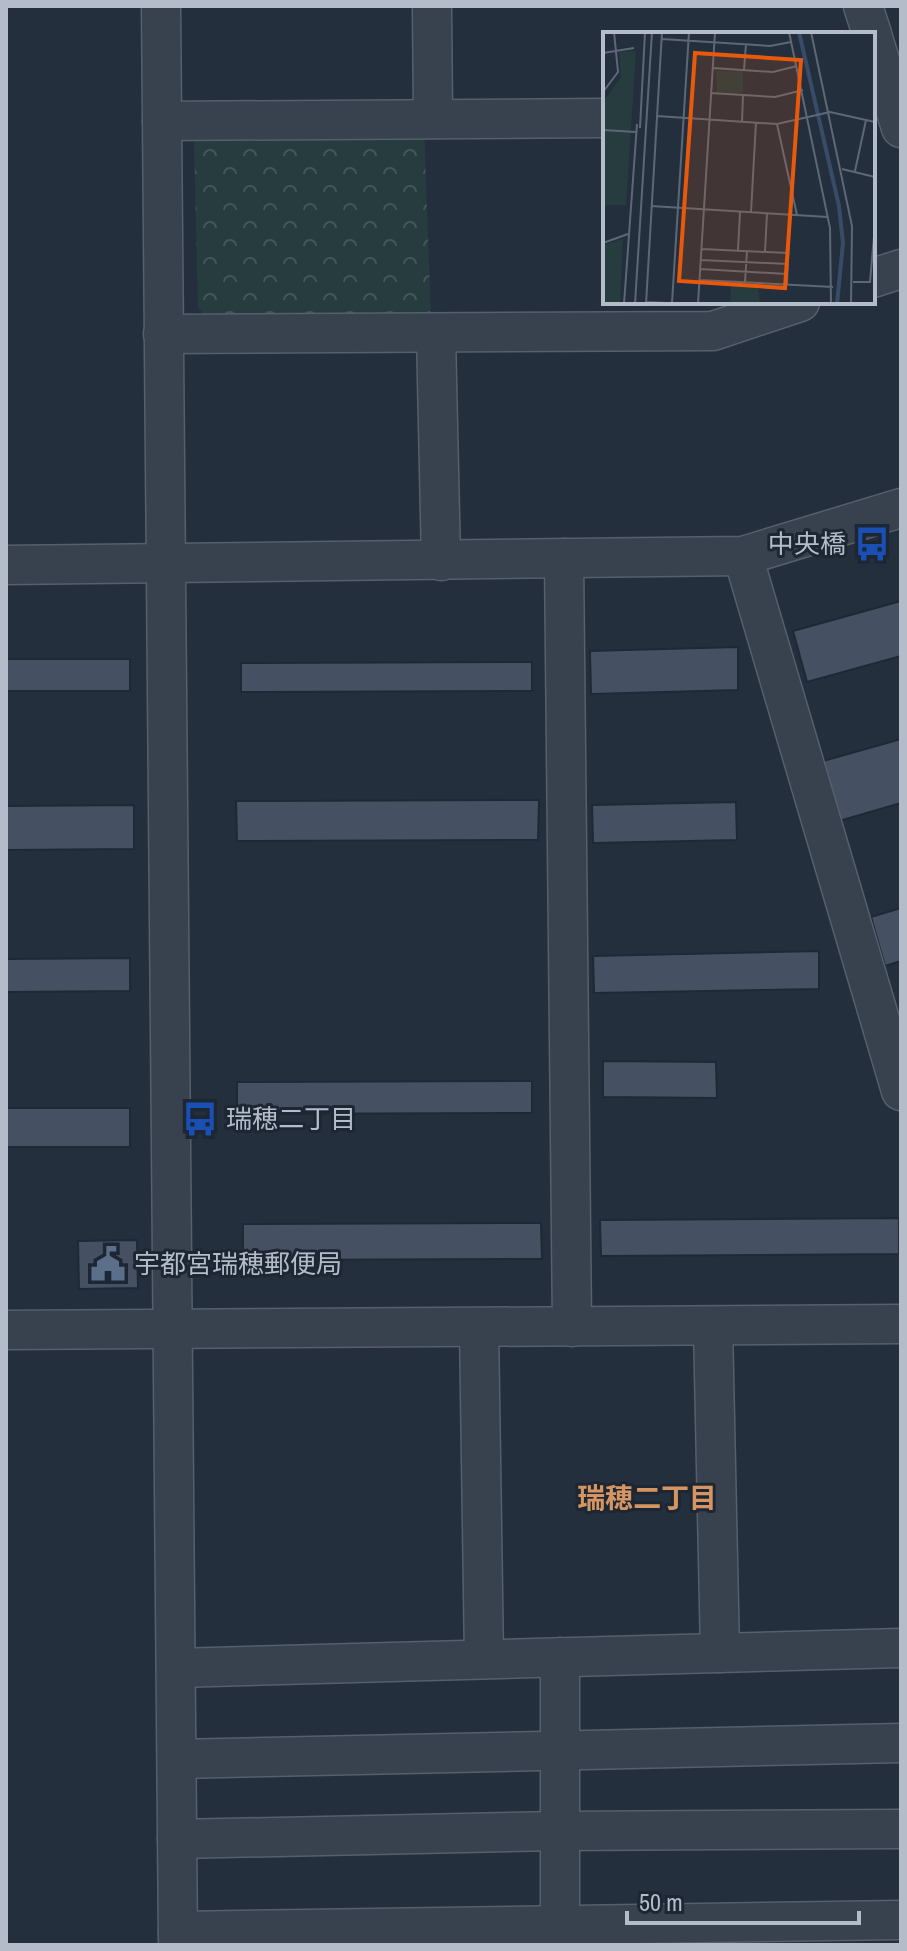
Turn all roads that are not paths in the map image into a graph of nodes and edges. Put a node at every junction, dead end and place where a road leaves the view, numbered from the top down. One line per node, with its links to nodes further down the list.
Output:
1 (161, 6): 8 (street)
2 (432, 6): 6 (street)
3 (863, 6): 4 (street)
4 (870, 32)
5 (875, 48): 9 (street)
6 (433, 118): 7 (street); 8 (street)
7 (603, 118)
8 (162, 121): 13 (street)
9 (901, 128)
10 (901, 269): 11 (street)
11 (875, 277)
12 (794, 304): 14 (street)
13 (163, 334): 14 (street); 19 (street)
14 (436, 334): 18 (street)
15 (901, 508): 16 (street)
16 (743, 556): 17 (street); 21 (street)
17 (564, 558): 18 (street); 25 (street)
18 (441, 561): 19 (street)
19 (165, 564): 20 (street); 26 (street)
20 (6, 565)
21 (901, 1091)
22 (901, 1324): 23 (street)
23 (713, 1326): 25 (street); 29 (street)
24 (479, 1327): 25 (street); 26 (street); 31 (street)
25 (572, 1327)
26 (173, 1329): 27 (street); 32 (street)
27 (6, 1330)
28 (901, 1648): 29 (street)
29 (720, 1653): 30 (street)
30 (560, 1657): 31 (street); 34 (street)
31 (484, 1659): 32 (street)
32 (176, 1668): 35 (street)
33 (901, 1743): 34 (street)
34 (560, 1750): 35 (street); 37 (street)
35 (177, 1759): 38 (street)
36 (901, 1829): 37 (street)
37 (560, 1831): 38 (street); 40 (street)
38 (177, 1839): 42 (street)
39 (901, 1920): 41 (street)
40 (560, 1925): 41 (street); 42 (street)
41 (720, 1934)
42 (178, 1938)

